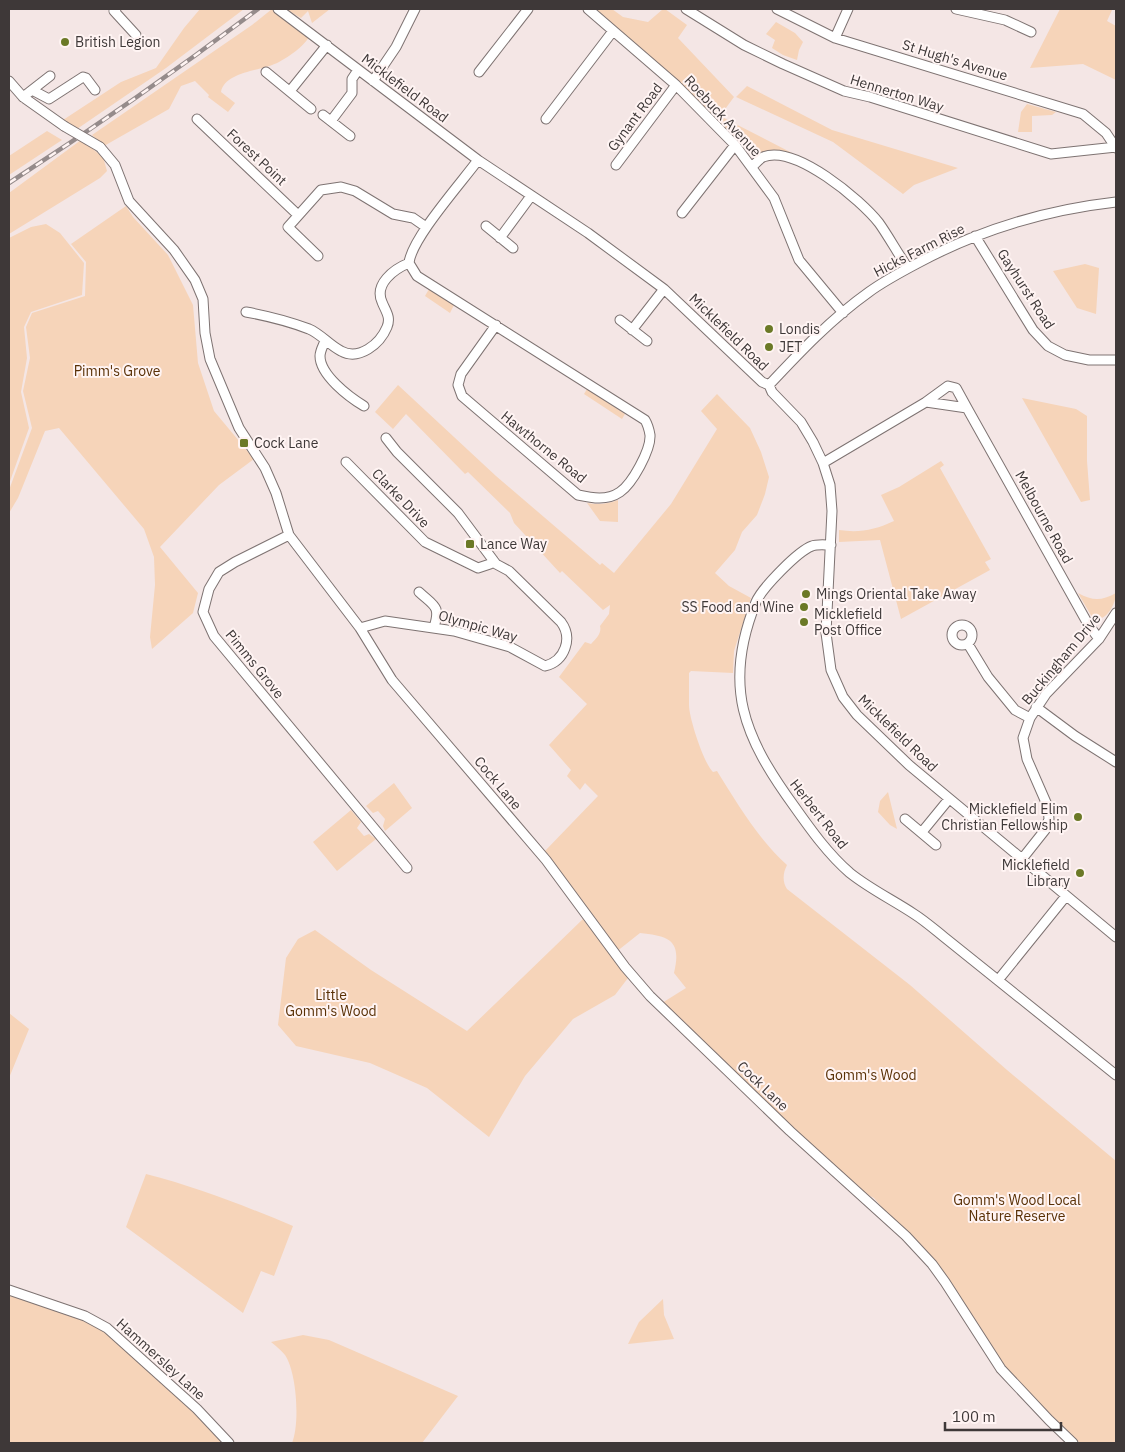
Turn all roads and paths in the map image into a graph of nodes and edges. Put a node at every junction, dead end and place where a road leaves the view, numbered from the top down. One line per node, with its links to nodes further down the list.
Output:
1 (116, 9): 12 (street)
2 (278, 9): 14 (street, Micklefield Road)
3 (415, 9): 19 (street)
4 (528, 9): 17 (street)
5 (588, 9): 10 (street, Roebuck Avenue)
6 (686, 9): 33 (street, Hennerton Way)
7 (777, 9): 13 (street, St Hugh's Avenue)
8 (848, 9): 13 (street)
9 (956, 9): 11 (street)
10 (613, 31): 20 (street, Roebuck Avenue); 29 (street)
11 (1032, 32)
12 (136, 35)
13 (835, 38): 33 (street, St Hugh's Avenue)
14 (327, 44): 15 (street, Micklefield Road); 24 (street)
15 (358, 70): 19 (street, Micklefield Road); 30 (street)
16 (266, 72): 24 (street)
17 (479, 72)
18 (50, 76): 22 (street)
19 (373, 81): 34 (street, Micklefield Road)
20 (676, 84): 32 (street, Roebuck Avenue); 35 (street, Gynant Road)
21 (10, 86): 25 (street, Cock Lane)
22 (32, 90): 23 (street); 25 (street)
23 (95, 90)
24 (290, 91): 26 (street)
25 (23, 97): 65 (street, Cock Lane, bridge)
26 (311, 108)
27 (323, 115): 30 (street)
28 (197, 119): 40 (street, Forest Point)
29 (546, 119)
30 (331, 121): 31 (street)
31 (350, 136)
32 (735, 145): 36 (street, Roebuck Avenue); 39 (street)
33 (1116, 148)
34 (478, 160): 37 (street, Micklefield Road); 42 (street)
35 (616, 165)
36 (752, 167): 48 (street); 51 (street, Roebuck Avenue)
37 (531, 196): 44 (street); 49 (street, Micklefield Road)
38 (1116, 202): 43 (street, Hicks Farm Rise)
39 (682, 214)
40 (298, 215): 42 (street); 46 (street)
41 (486, 226): 44 (street)
42 (426, 227): 47 (street)
43 (975, 236): 48 (street, Hicks Farm Rise); 57 (street, Gayhurst Road)
44 (500, 238): 45 (street)
45 (513, 248)
46 (318, 256)
47 (408, 263): 53 (street, Hawthorne Road); 55 (street)
48 (908, 268): 51 (street, Hicks Farm Rise)
49 (664, 289): 54 (street); 58 (street, Micklefield Road)
50 (246, 312): 55 (street)
51 (843, 313): 58 (street, Hicks Farm Rise)
52 (620, 320): 54 (street)
53 (496, 325): 53 (street, Hawthorne Road)
54 (632, 330): 56 (street)
55 (325, 341): 60 (street)
56 (647, 341)
57 (1116, 360)
58 (769, 385): 64 (street, Micklefield Road)
59 (926, 402): 61 (street); 61 (street, Melbourne Road); 64 (street, Melbourne Road)
60 (364, 406)
61 (967, 408): 72 (street, Melbourne Road)
62 (386, 438): 67 (street, Olympic Way)
63 (346, 462): 67 (street, Clarke Drive)
64 (823, 463): 66 (street, Micklefield Road)
65 (289, 535): 71 (street, Cock Lane); 82 (street, Pimms Grove)
66 (830, 545): 77 (street, Micklefield Road); 85 (street, Herbert Road)
67 (493, 560): 70 (street, Olympic Way)
68 (419, 592): 70 (street)
69 (1116, 613): 72 (street, Buckingham Drive)
70 (434, 627): 71 (street, Olympic Way)
71 (360, 628): 89 (street, Cock Lane)
72 (1099, 639): 74 (street, Buckingham Drive)
73 (968, 644): 75 (street)
74 (1036, 706): 75 (street, Buckingham Drive); 76 (street)
75 (1030, 718): 81 (street, Buckingham Drive)
76 (1116, 761)
77 (949, 799): 79 (street); 81 (street, Micklefield Road)
78 (905, 819): 79 (street)
79 (922, 832): 80 (street)
80 (936, 845)
81 (1022, 859): 83 (street, Micklefield Road)
82 (407, 868)
83 (1066, 896): 84 (street, Micklefield Road); 85 (street)
84 (1116, 937)
85 (999, 979): 86 (street, Herbert Road)
86 (1116, 1075)
87 (9, 1290): 88 (street, Hammersley Lane)
88 (229, 1443)
89 (1073, 1443)

